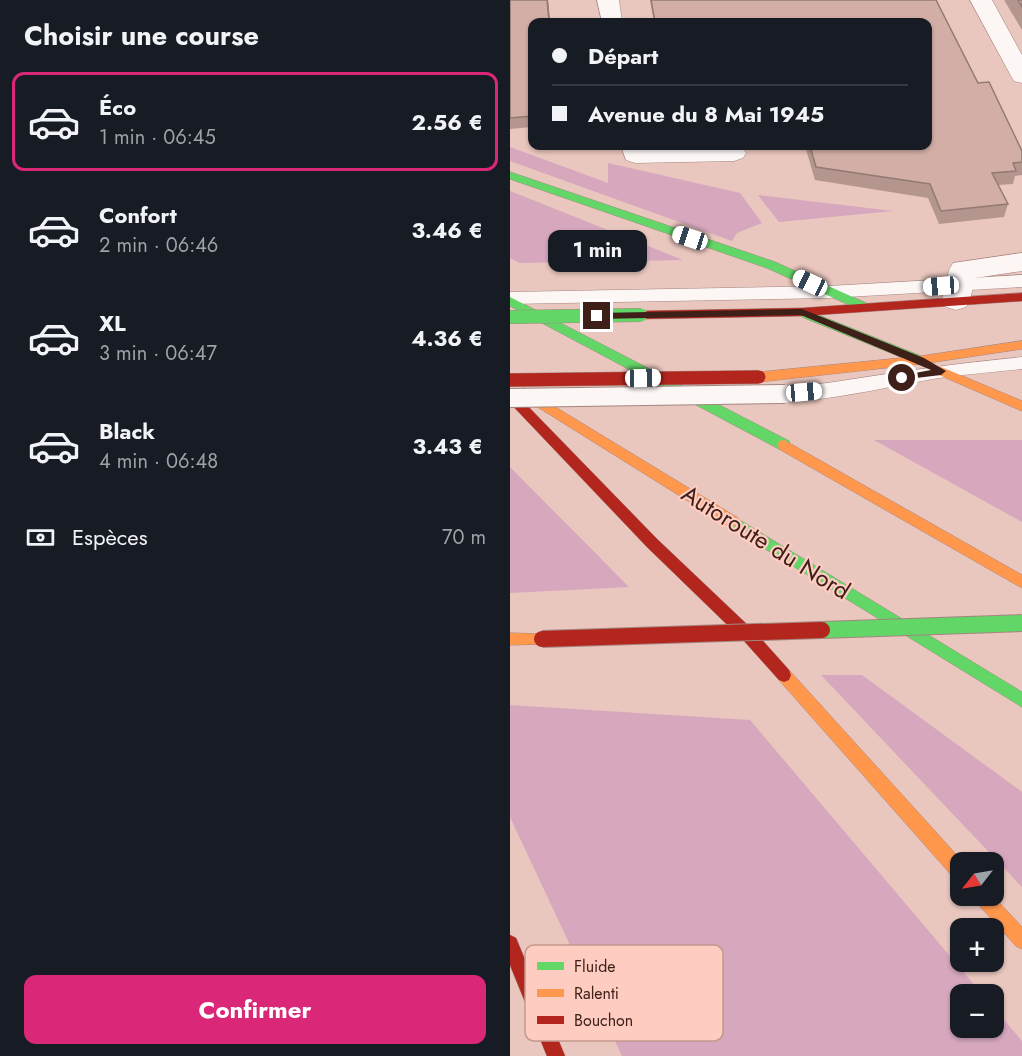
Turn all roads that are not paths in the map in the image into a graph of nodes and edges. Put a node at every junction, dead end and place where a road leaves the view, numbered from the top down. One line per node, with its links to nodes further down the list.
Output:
1 (608, 0): 3 (street)
2 (981, 0): 4 (street)
3 (611, 18)
4 (1022, 76)
5 (634, 150): 6 (street)
6 (734, 153)
7 (510, 175): 10 (main road)
8 (1022, 262): 11 (street)
9 (1022, 281): 11 (lane)
10 (829, 292): 11 (lane); 13 (lane); 14 (main road)
11 (958, 292): 12 (main road); 14 (main road)
12 (1022, 297)
13 (510, 299): 24 (main road)
14 (862, 306): 15 (main road)
15 (802, 312): 16 (main road, bridge); 18 (main road)
16 (510, 317)
17 (1022, 345): 18 (main road)
18 (921, 360): 20 (main road); 21 (main road, bridge)
19 (1022, 363): 20 (lane)
20 (941, 371): 22 (lane, bridge); 23 (main road)
21 (510, 382): 27 (main road, Autoroute du Nord)
22 (510, 396): 28 (main road)
23 (1022, 406)
24 (1022, 582)
25 (1022, 623): 26 (main road, bridge)
26 (510, 639)
27 (1022, 700)
28 (950, 861)
29 (990, 906): 30 (main road)
30 (1022, 940)
31 (510, 944): 32 (main road)
32 (525, 981)
33 (550, 1041): 34 (main road)
34 (556, 1056)

